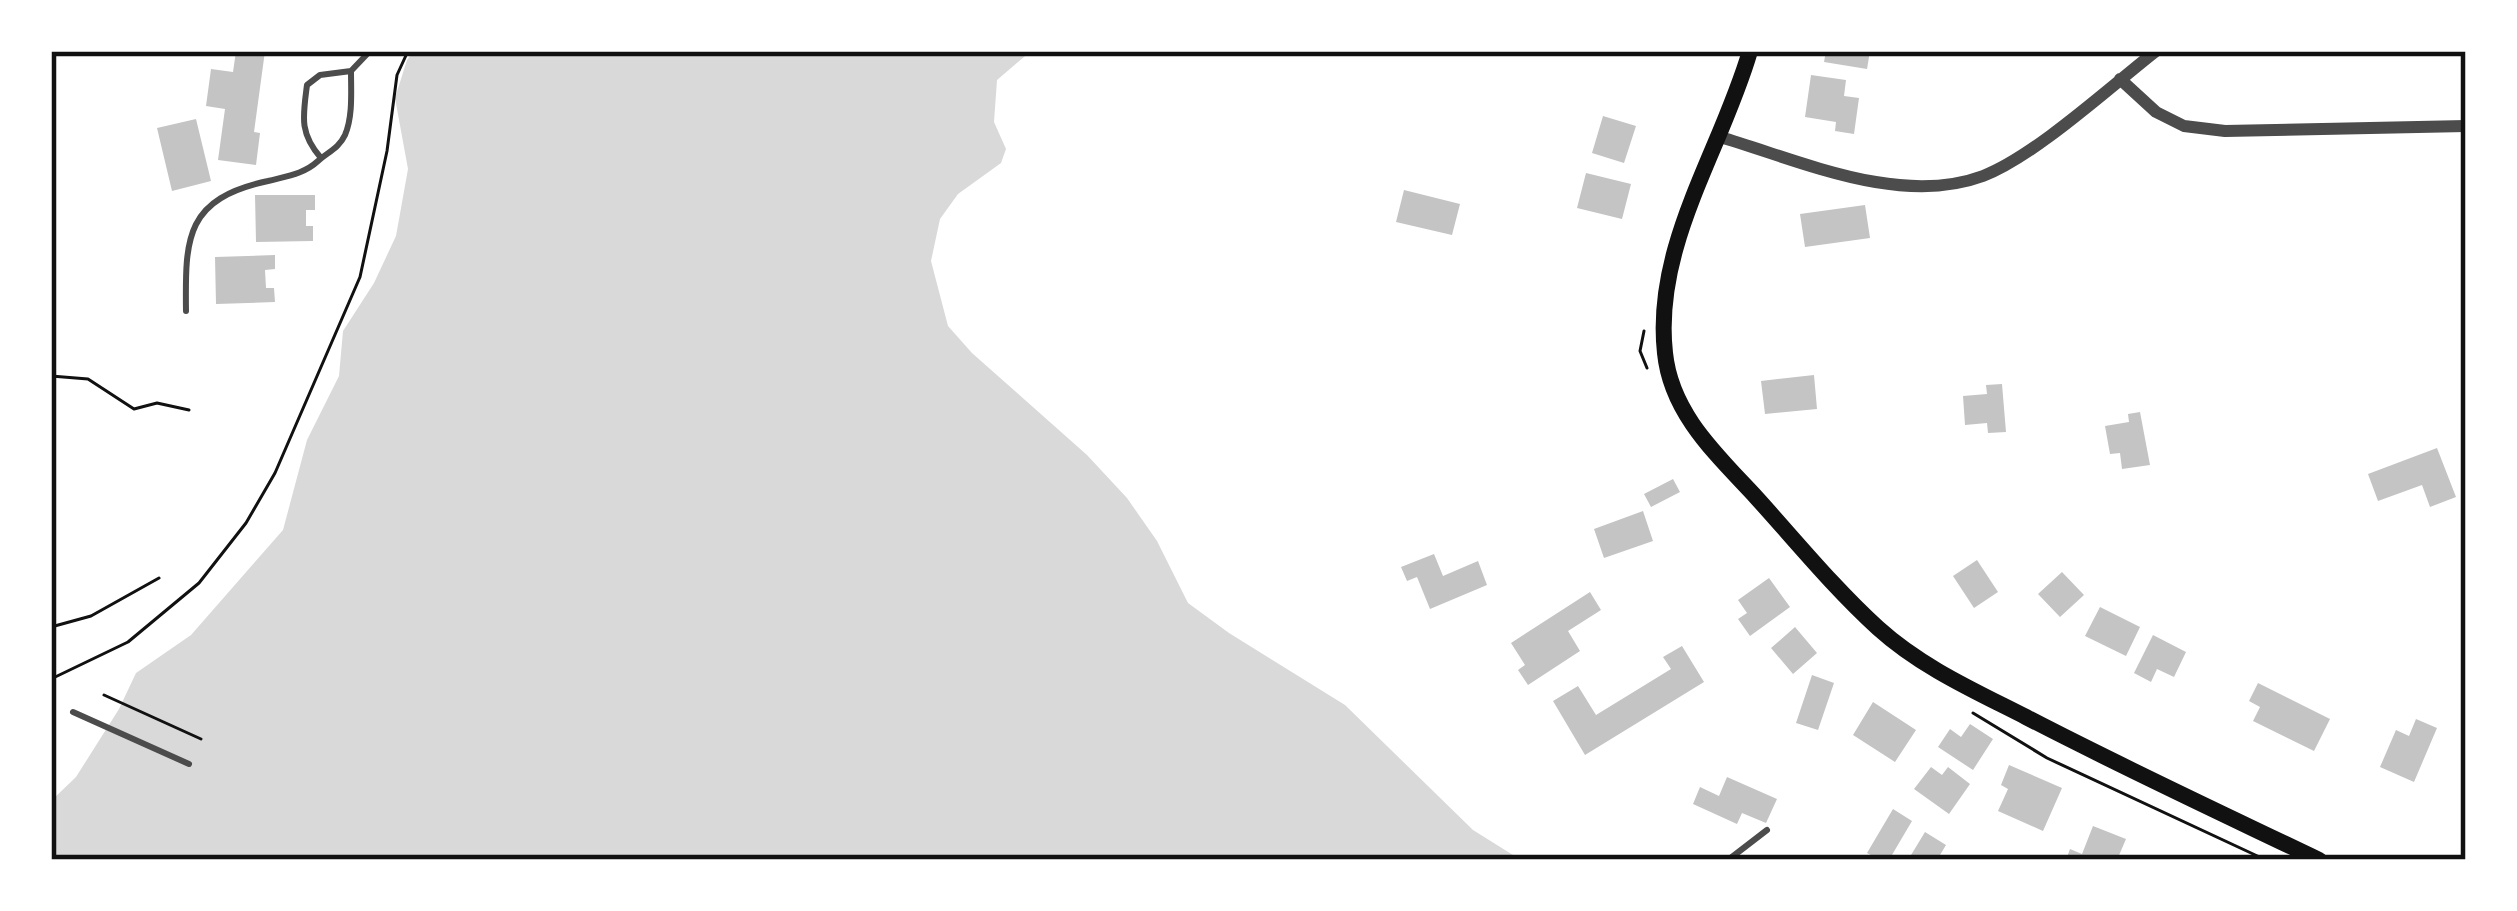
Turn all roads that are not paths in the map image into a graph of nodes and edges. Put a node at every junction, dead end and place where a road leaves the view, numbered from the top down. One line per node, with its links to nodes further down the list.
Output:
1 (370, 51): 4 (lane)
2 (1750, 51): 7 (main road)
3 (2156, 51): 5 (street)
4 (351, 71): 8 (lane); 8 (lane)
5 (2120, 79): 6 (street); 7 (street)
6 (2466, 126)
7 (1720, 137): 14 (main road)
8 (321, 158): 9 (lane)
9 (186, 311)
10 (74, 712): 11 (lane)
11 (189, 764)
12 (1767, 830): 13 (lane)
13 (1729, 860)
14 (2319, 860)

